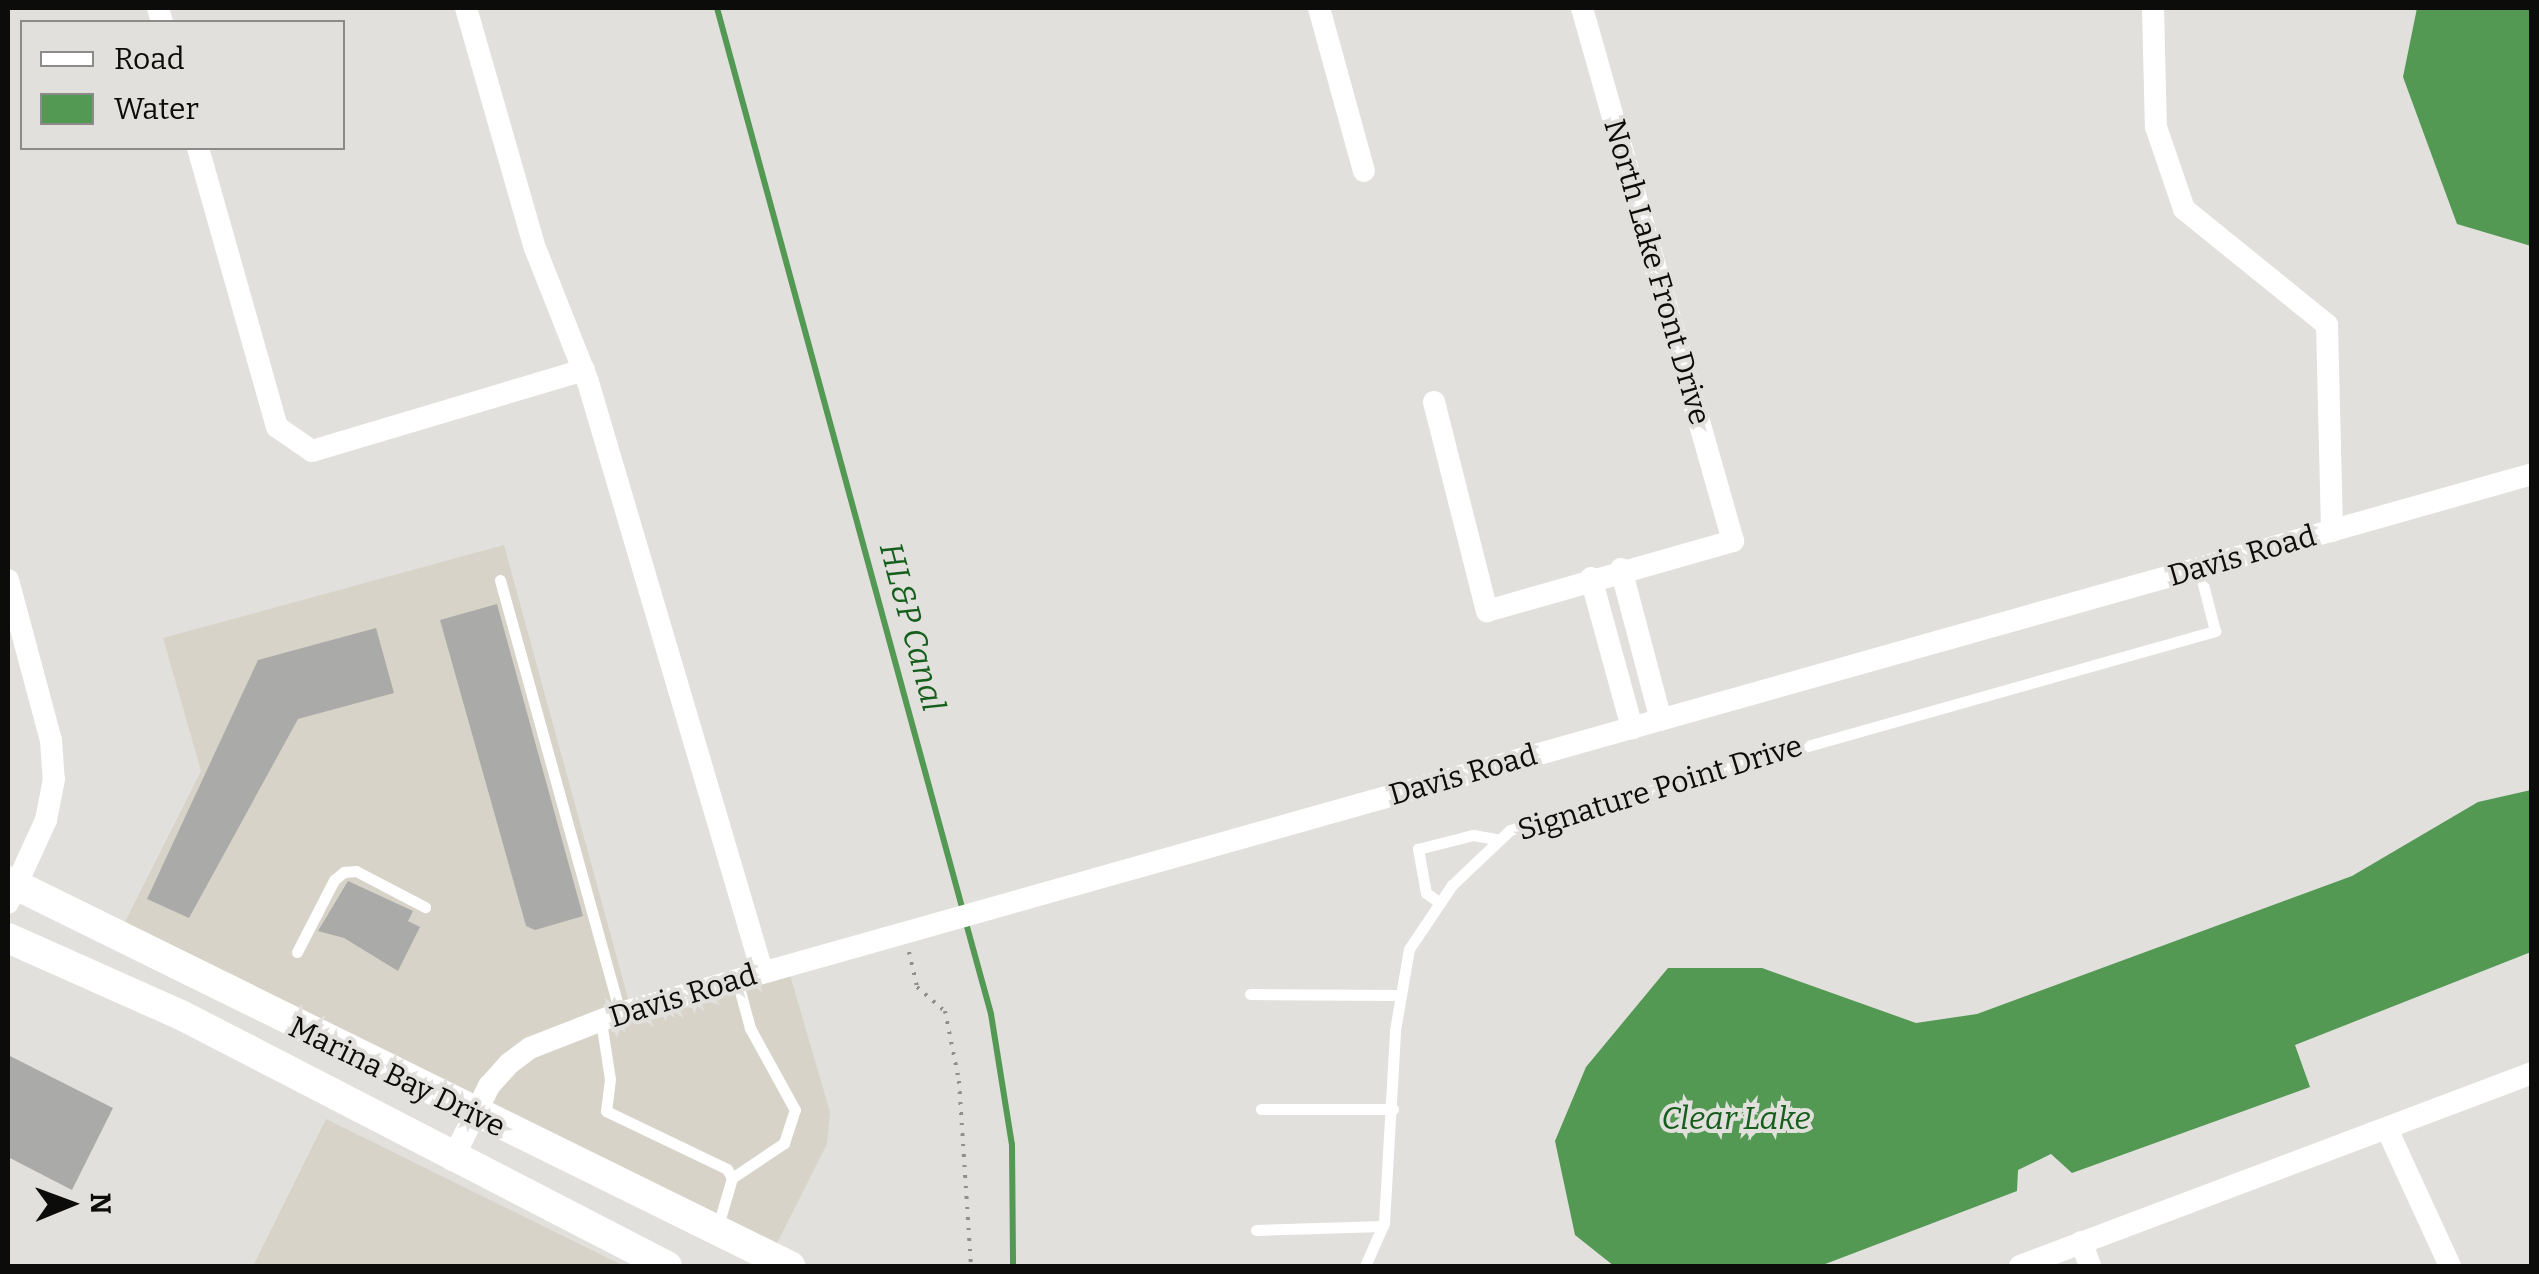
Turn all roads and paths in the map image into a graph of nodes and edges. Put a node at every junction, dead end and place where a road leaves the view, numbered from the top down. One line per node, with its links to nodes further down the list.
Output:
1 (466, 8): 7 (street)
2 (1319, 8): 6 (street)
3 (1582, 8): 12 (street, North Lake Front Drive)
4 (2153, 8): 10 (street)
5 (199, 150): 7 (street)
6 (1364, 171)
7 (584, 370): 25 (street)
8 (1434, 402): 13 (street)
9 (2532, 474): 10 (street, Davis Road)
10 (2332, 532): 11 (street, Davis Road)
11 (2199, 568): 16 (street, Davis Road); 18 (lane, Signature Point Drive)
12 (1621, 569): 13 (street); 16 (street)
13 (1591, 578): 17 (street)
14 (8, 580): 19 (street)
15 (500, 580): 31 (lane)
16 (1662, 720): 17 (street, Davis Road)
17 (1632, 728): 22 (street, Davis Road)
18 (1500, 840): 20 (lane, Signature Point Drive); 20 (lane)
19 (10, 890): 27 (main road, Marina Bay Drive)
20 (1440, 903): 29 (lane, Signature Point Drive)
21 (424, 907): 24 (lane)
22 (905, 937): 25 (street, Davis Road); 47 (path)
23 (8, 938): 30 (main road, Marina Bay Drive)
24 (298, 952)
25 (762, 971): 26 (street, Davis Road)
26 (736, 979): 31 (street, Davis Road); 40 (lane)
27 (208, 980): 30 (main road); 32 (main road, Marina Bay Drive)
28 (1250, 994): 29 (lane)
29 (1398, 995): 36 (lane, Signature Point Drive)
30 (181, 1015): 33 (main road, Marina Bay Drive)
31 (610, 1017): 37 (street, Davis Road); 40 (lane)
32 (297, 1028): 33 (main road); 37 (main road, Marina Bay Drive)
33 (278, 1066): 39 (main road, Marina Bay Drive)
34 (2532, 1073): 38 (street)
35 (1261, 1109): 36 (lane)
36 (1394, 1109): 41 (lane, Signature Point Drive)
37 (474, 1114): 39 (street, Davis Road); 42 (main road, Marina Bay Drive)
38 (2387, 1129): 44 (street); 51 (street)
39 (452, 1160): 45 (main road, Marina Bay Drive)
40 (732, 1178): 42 (lane)
41 (1383, 1226): 43 (lane); 48 (lane, Signature Point Drive)
42 (717, 1230): 46 (main road, Marina Bay Drive)
43 (1256, 1230)
44 (2080, 1242): 49 (street); 50 (street)
45 (667, 1266)
46 (790, 1266)
47 (970, 1266)
48 (1364, 1266)
49 (2020, 1266)
50 (2090, 1266)
51 (2450, 1266)

